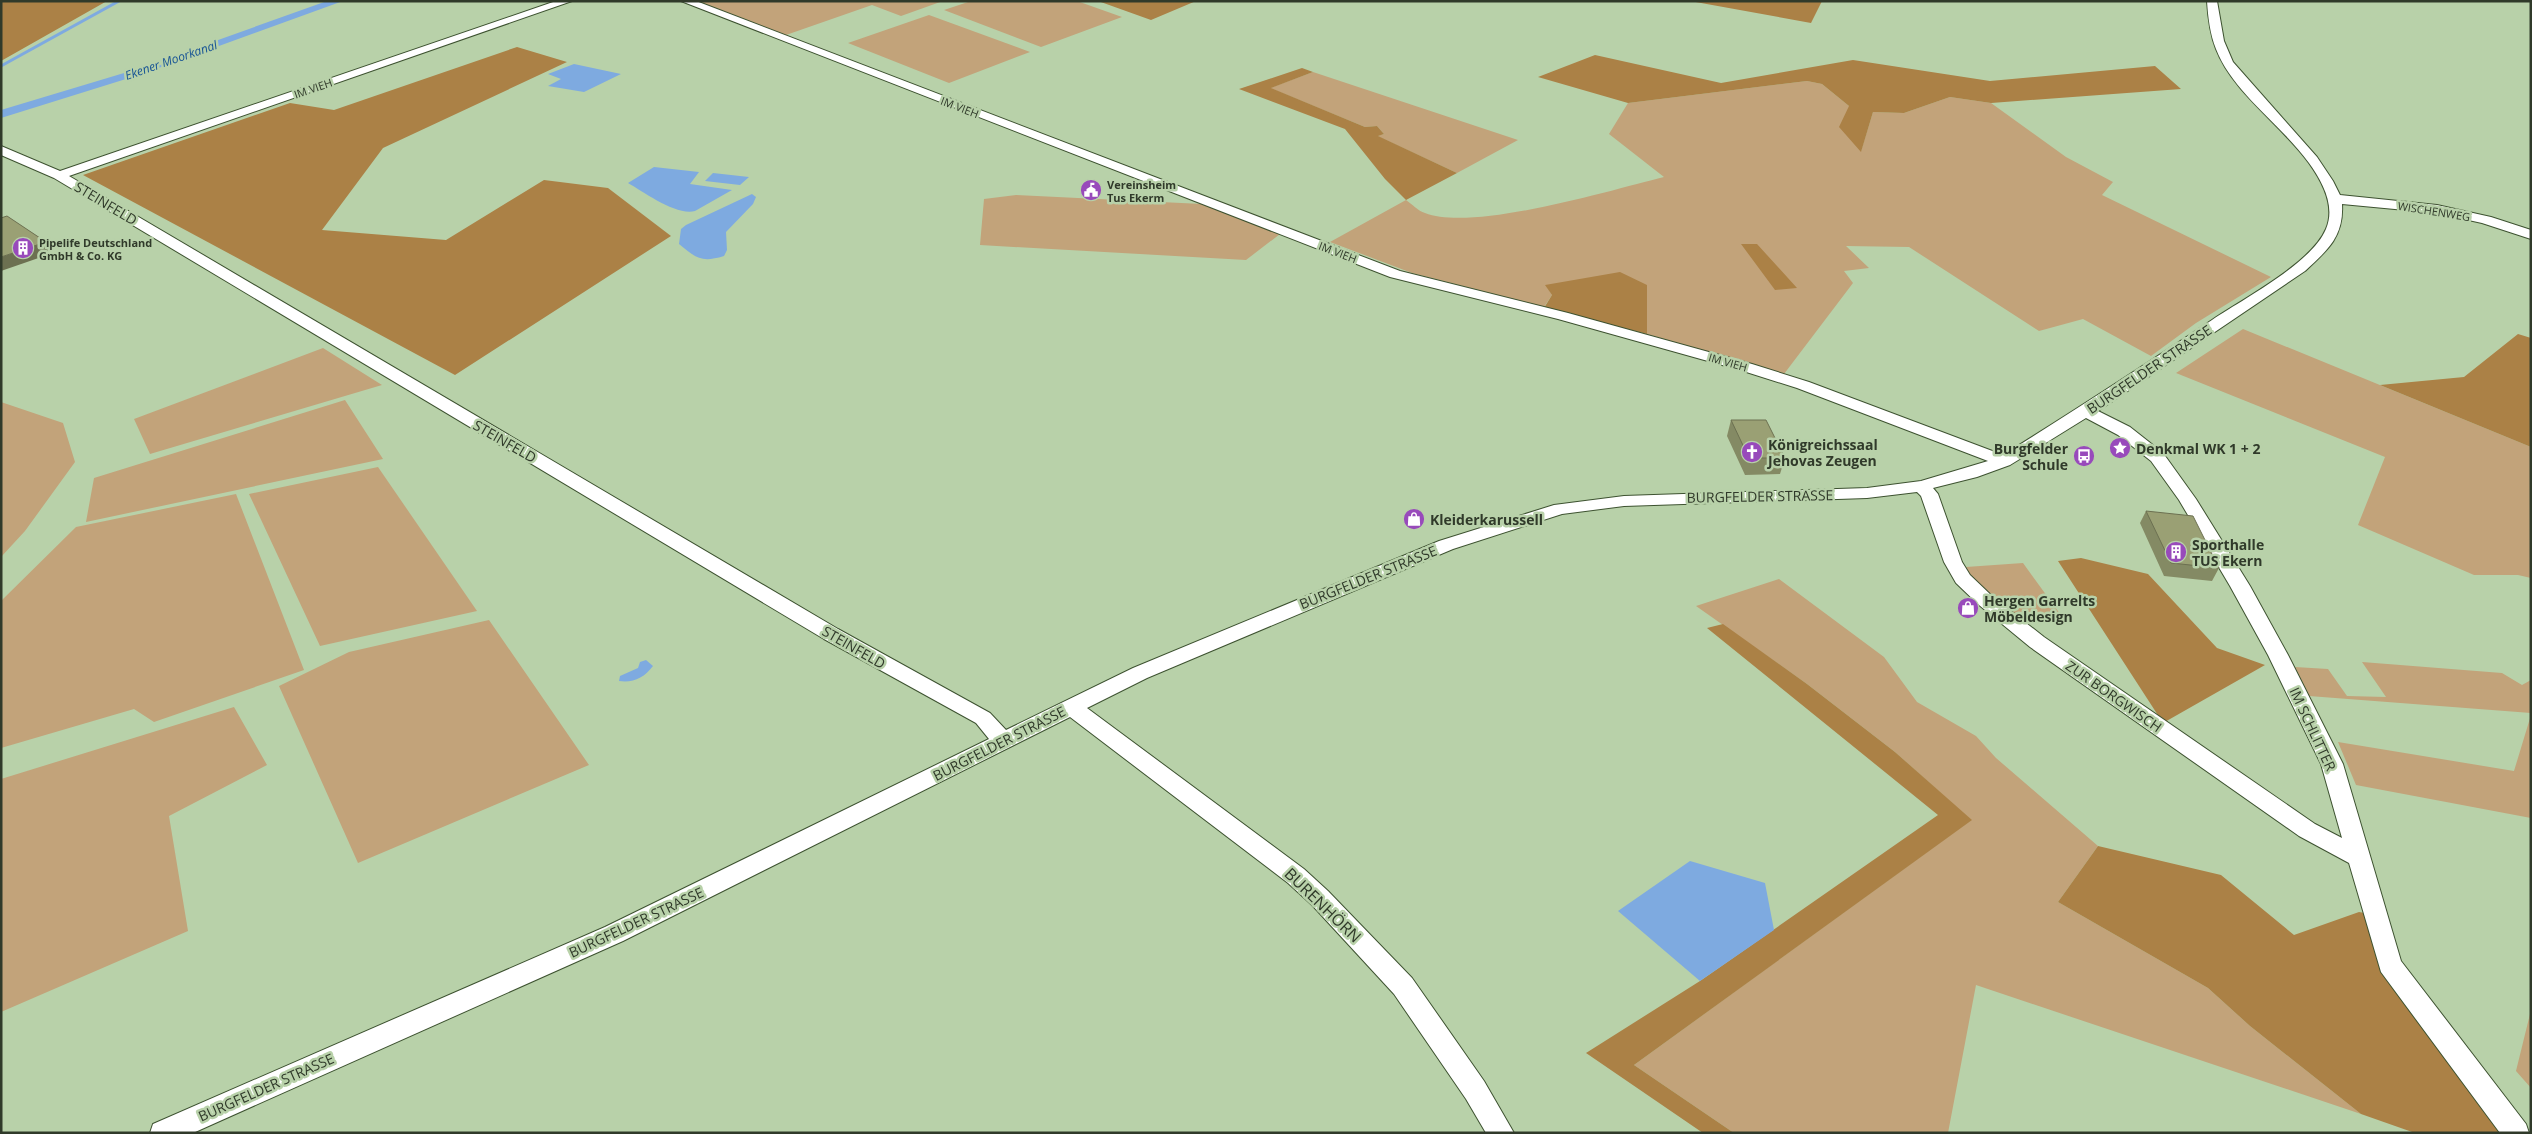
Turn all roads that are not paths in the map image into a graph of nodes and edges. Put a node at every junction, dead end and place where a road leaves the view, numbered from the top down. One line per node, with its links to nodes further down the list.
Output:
1 (567, 1): 5 (street, IM VIEH)
2 (686, 1): 9 (street, IM VIEH)
3 (2212, 1): 6 (street, BURGFELDER STRASSE)
4 (1, 150): 5 (street, STEINFELD)
5 (59, 175): 12 (street, STEINFELD)
6 (2335, 199): 7 (street, WISCHENWEG); 8 (street, BURGFELDER STRASSE)
7 (2531, 235)
8 (2086, 411): 9 (street, BURGFELDER STRASSE); 13 (street, IM SCHLITTER)
9 (2004, 461): 10 (street, BURGFELDER STRASSE)
10 (1920, 486): 11 (street, BURGFELDER STRASSE); 13 (street, ZUR BORGWISCH)
11 (1072, 706): 12 (street, BURGFELDER STRASSE); 15 (street, BURENHÖRN)
12 (1003, 740): 14 (street, BURGFELDER STRASSE)
13 (2361, 859): 16 (street, IM SCHLITTER)
14 (163, 1133)
15 (1501, 1133)
16 (2516, 1133)

